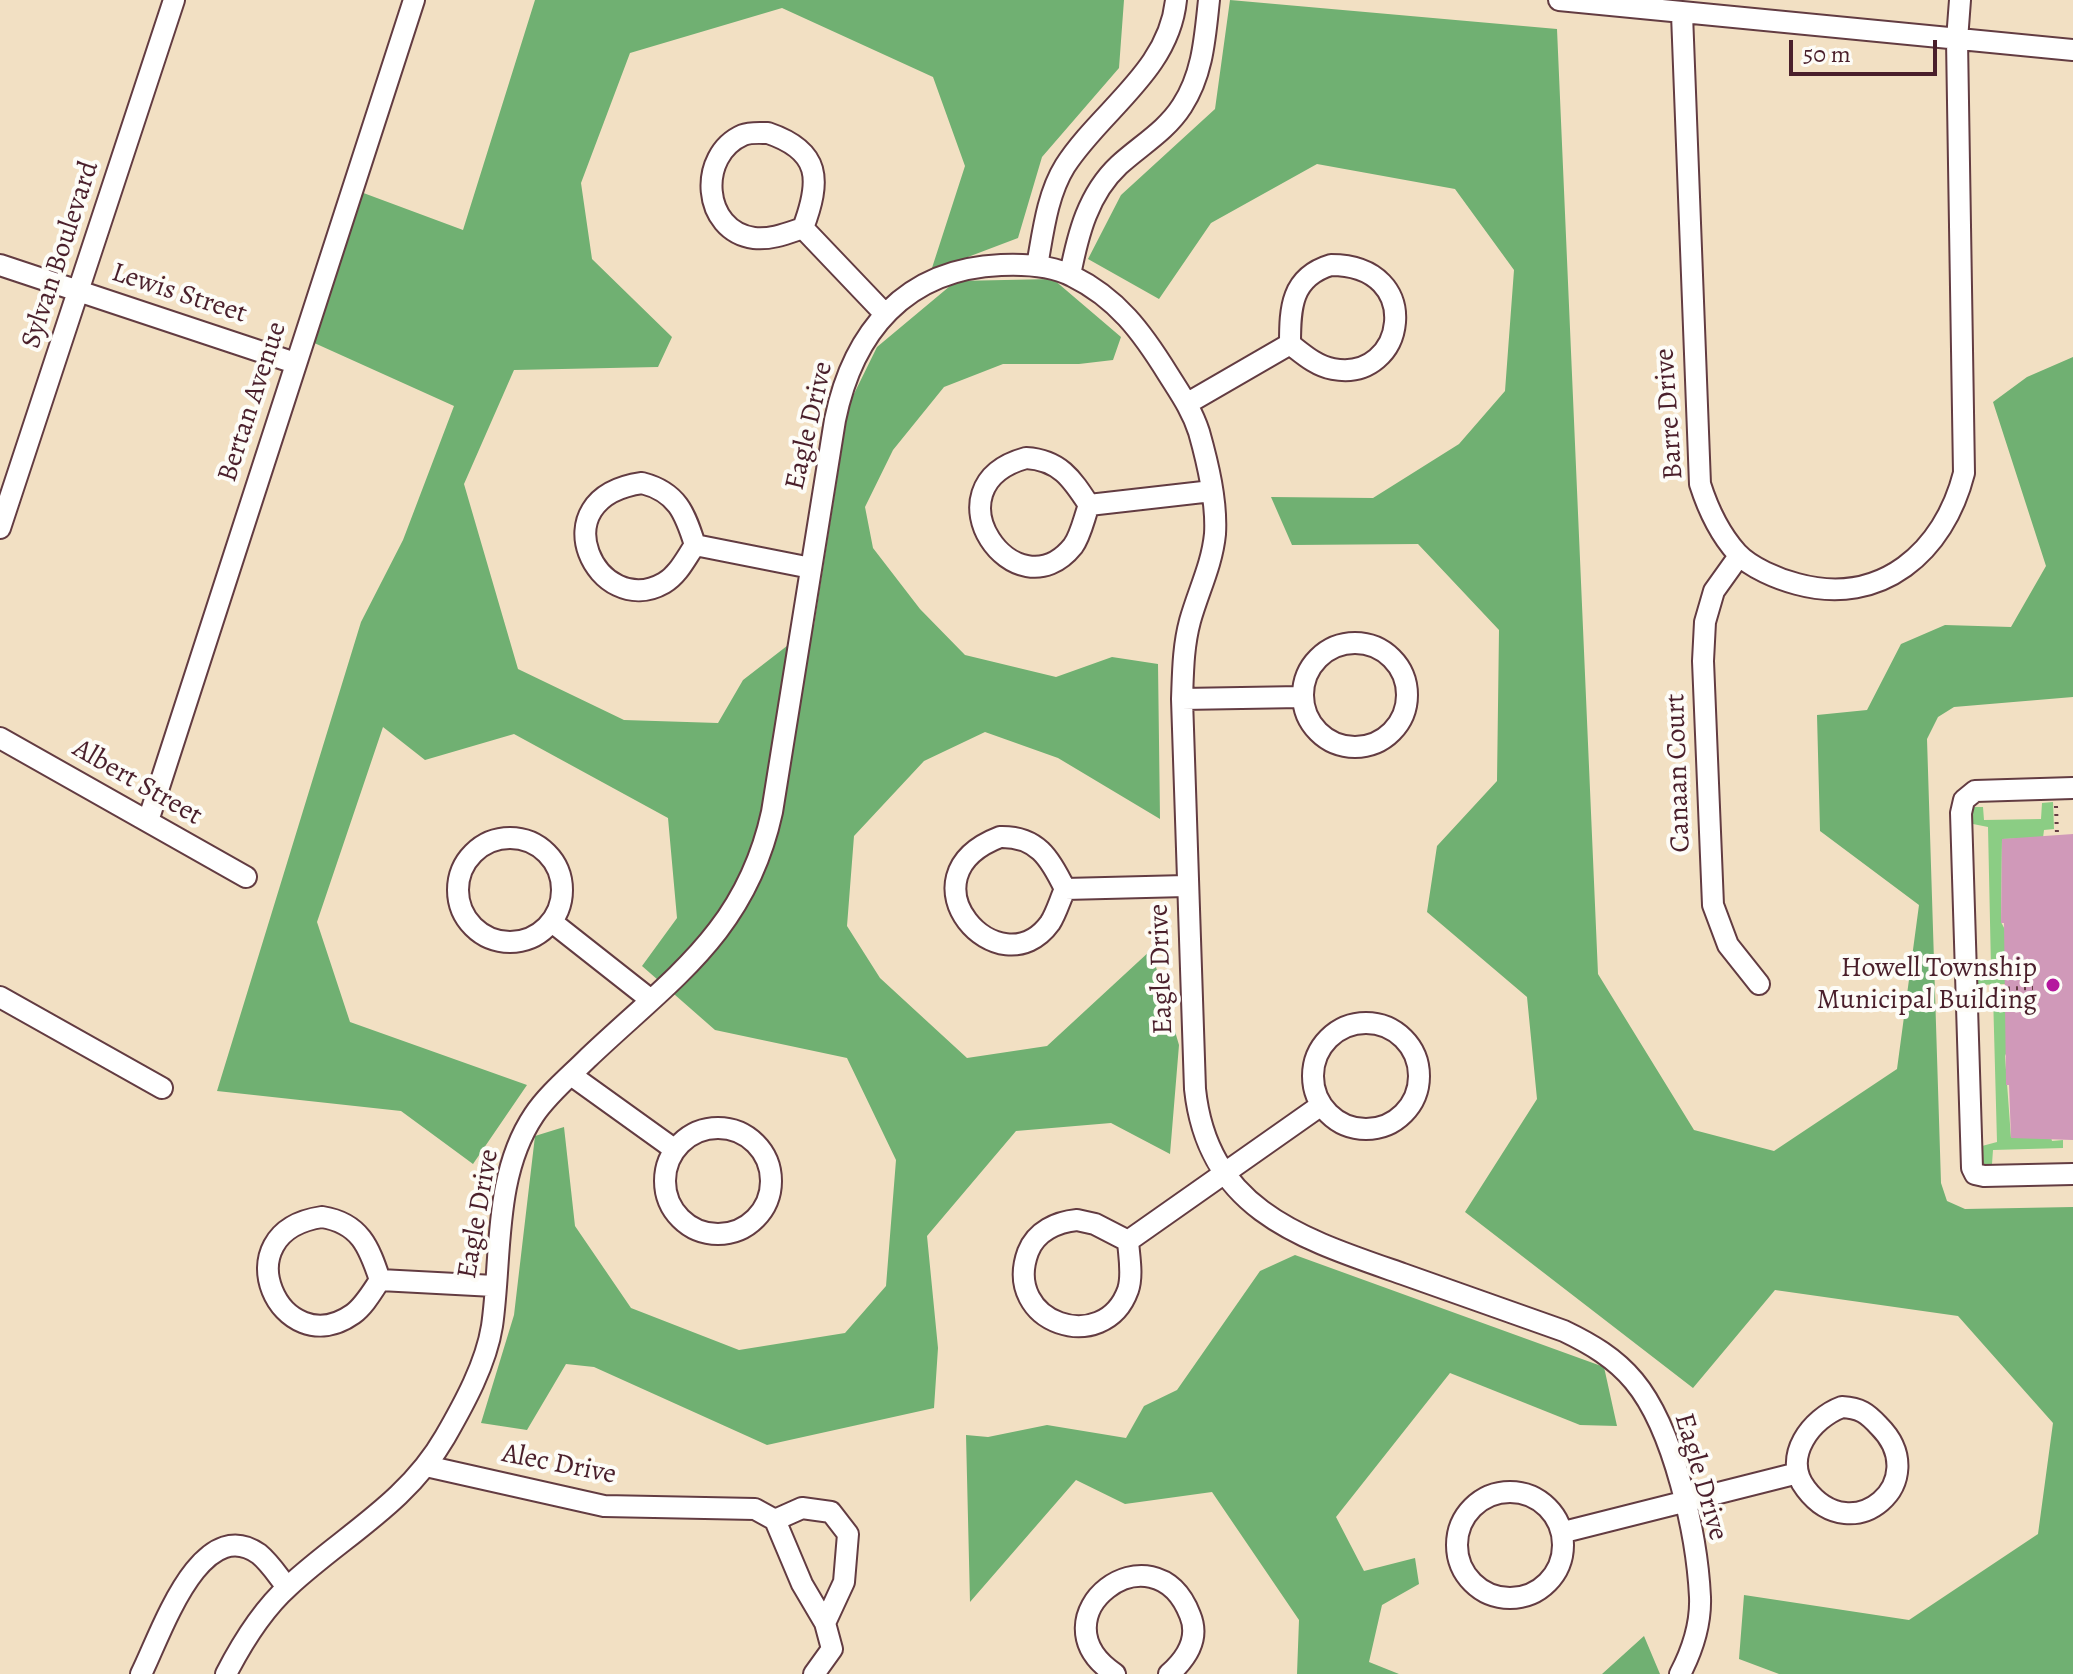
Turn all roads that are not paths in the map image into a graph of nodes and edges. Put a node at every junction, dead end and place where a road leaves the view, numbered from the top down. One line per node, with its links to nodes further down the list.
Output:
1 (174, 0): 14 (street, Sylvan Boulevard)
2 (414, 0): 17 (street, Bertan Avenue)
3 (1176, 0): 12 (street)
4 (1209, 0): 13 (street)
5 (1559, 0): 7 (street)
6 (1960, 0): 8 (street, Barre Drive)
7 (1682, 14): 8 (street); 23 (street, Barre Drive)
8 (1957, 40): 9 (street); 23 (street, Barre Drive)
9 (2073, 50)
10 (803, 228): 10 (street); 15 (street)
11 (0, 265): 14 (street, Lewis Street)
12 (1037, 266): 13 (street, Eagle Drive); 15 (street, Eagle Drive)
13 (1070, 275): 18 (street, Eagle Drive)
14 (79, 291): 17 (street, Lewis Street); 21 (street, Sylvan Boulevard)
15 (884, 313): 24 (street, Eagle Drive)
16 (1290, 344): 16 (street); 18 (street)
17 (295, 363): 29 (street, Bertan Avenue)
18 (1188, 403): 19 (street, Eagle Drive)
19 (1212, 491): 20 (street); 26 (street, Eagle Drive)
20 (1089, 505): 20 (street)
21 (0, 528)
22 (695, 545): 22 (street); 24 (street)
23 (1739, 556): 34 (street, Canaan Court)
24 (811, 568): 36 (street, Eagle Drive)
25 (1301, 697): 25 (street); 26 (street)
26 (1182, 699): 31 (street, Eagle Drive)
27 (0, 738): 29 (street, Albert Street)
28 (2064, 788): 42 (street)
29 (148, 821): 30 (street, Albert Street)
30 (246, 877)
31 (1186, 886): 32 (street); 41 (street, Eagle Drive)
32 (1065, 889): 32 (street)
33 (552, 922): 33 (street); 36 (street)
34 (1759, 984)
35 (0, 997): 38 (street)
36 (651, 1000): 37 (street, Eagle Drive)
37 (571, 1075): 40 (street); 45 (street, Eagle Drive)
38 (162, 1088)
39 (1320, 1106): 39 (street); 41 (street)
40 (674, 1149): 40 (street)
41 (1224, 1173): 43 (street); 48 (street, Eagle Drive)
42 (2073, 1174)
43 (1128, 1241): 43 (street)
44 (380, 1280): 44 (street); 45 (street)
45 (494, 1286): 46 (street, Eagle Drive)
46 (426, 1466): 49 (street, Alec Drive); 51 (street, Eagle Drive)
47 (1798, 1473): 47 (street); 48 (street)
48 (1684, 1502): 50 (street); 58 (street, Eagle Drive)
49 (775, 1520): 52 (street); 52 (street)
50 (1564, 1532): 50 (street)
51 (287, 1587): 53 (street); 54 (street, Eagle Drive)
52 (825, 1623): 55 (street)
53 (141, 1674)
54 (226, 1674)
55 (814, 1674)
56 (1115, 1674): 57 (street)
57 (1169, 1674)
58 (1680, 1674)

